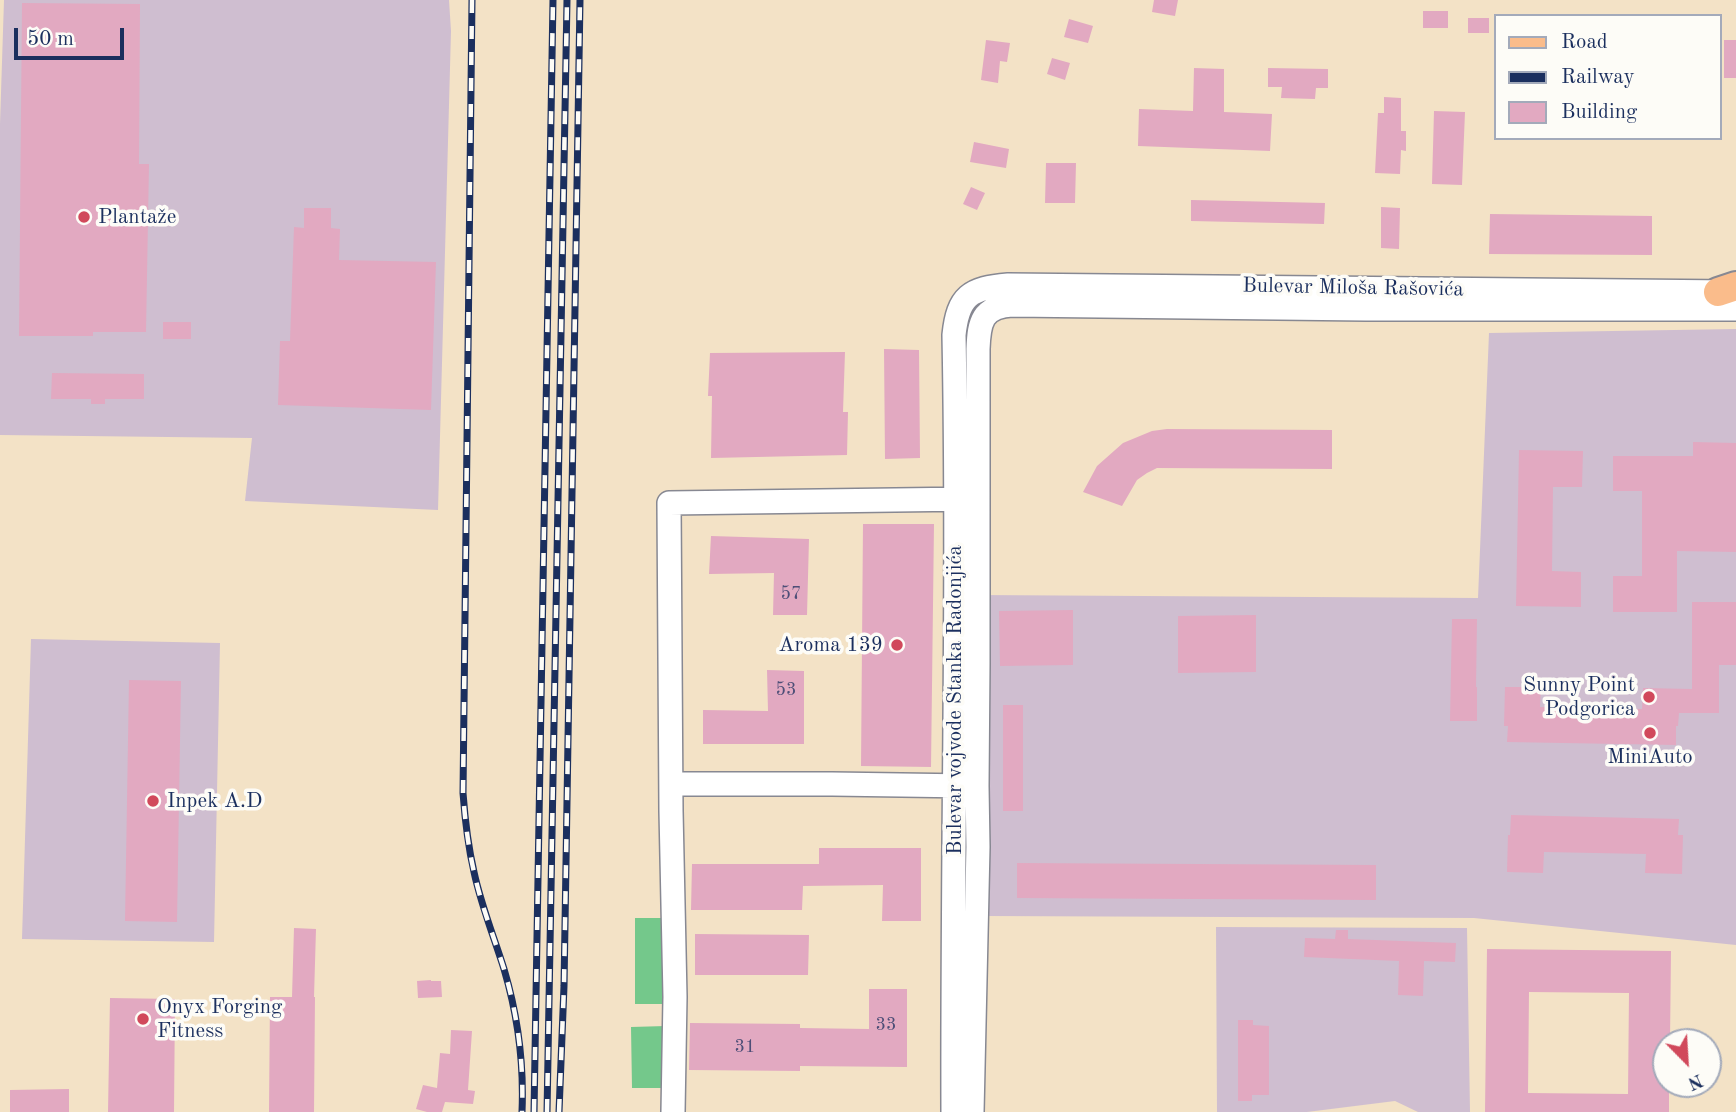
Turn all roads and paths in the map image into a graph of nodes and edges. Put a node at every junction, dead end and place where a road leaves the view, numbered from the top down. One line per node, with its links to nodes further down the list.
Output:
1 (971, 293): 2 (street, Bulevar Miloša Rašovića); 4 (street, Bulevar vojvode Stanka Radonjića)
2 (1732, 294): 3 (street, Bulevar Miloša Rašovića)
3 (985, 315): 4 (street, Bulevar vojvode Stanka Radonjića)
4 (967, 499): 5 (street); 6 (street, Bulevar vojvode Stanka Radonjića)
5 (671, 784): 6 (street); 7 (street)
6 (966, 786): 8 (street, Bulevar vojvode Stanka Radonjića); 9 (street, Bulevar vojvode Stanka Radonjića)
7 (673, 1112)
8 (953, 1112)
9 (972, 1112)

